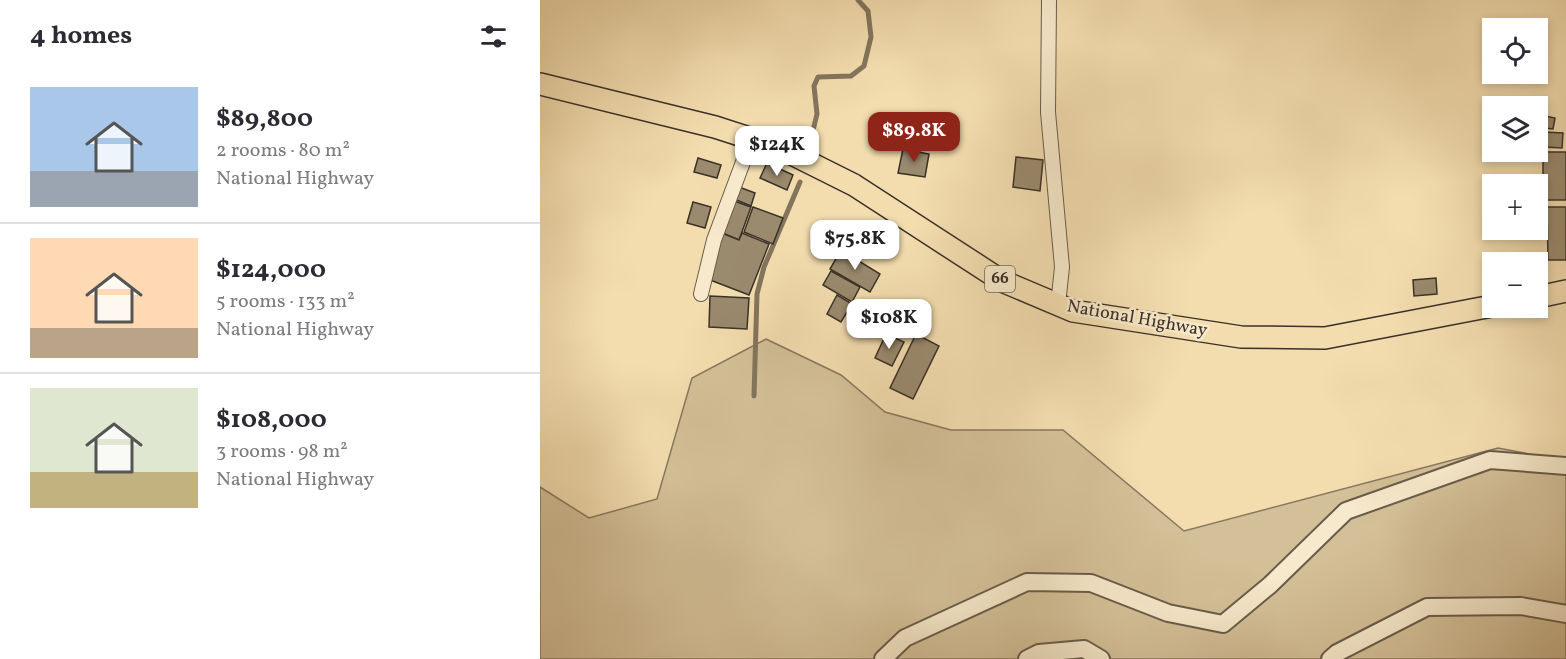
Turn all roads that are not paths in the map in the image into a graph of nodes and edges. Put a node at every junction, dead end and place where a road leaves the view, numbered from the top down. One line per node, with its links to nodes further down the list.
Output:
1 (1049, 0): 9 (street)
2 (540, 84): 3 (main road, National Highway / 66)
3 (752, 138): 7 (street); 9 (main road, National Highway / 66)
4 (1566, 283): 6 (street)
5 (1566, 291): 8 (main road)
6 (1548, 292)
7 (701, 294)
8 (1548, 294)
9 (1058, 305): 10 (main road, National Highway / 66)
10 (1482, 308)
11 (1566, 466): 13 (street)
12 (1566, 614): 16 (street)
13 (883, 659)
14 (1027, 659): 15 (street)
15 (1101, 659)
16 (1330, 659)

